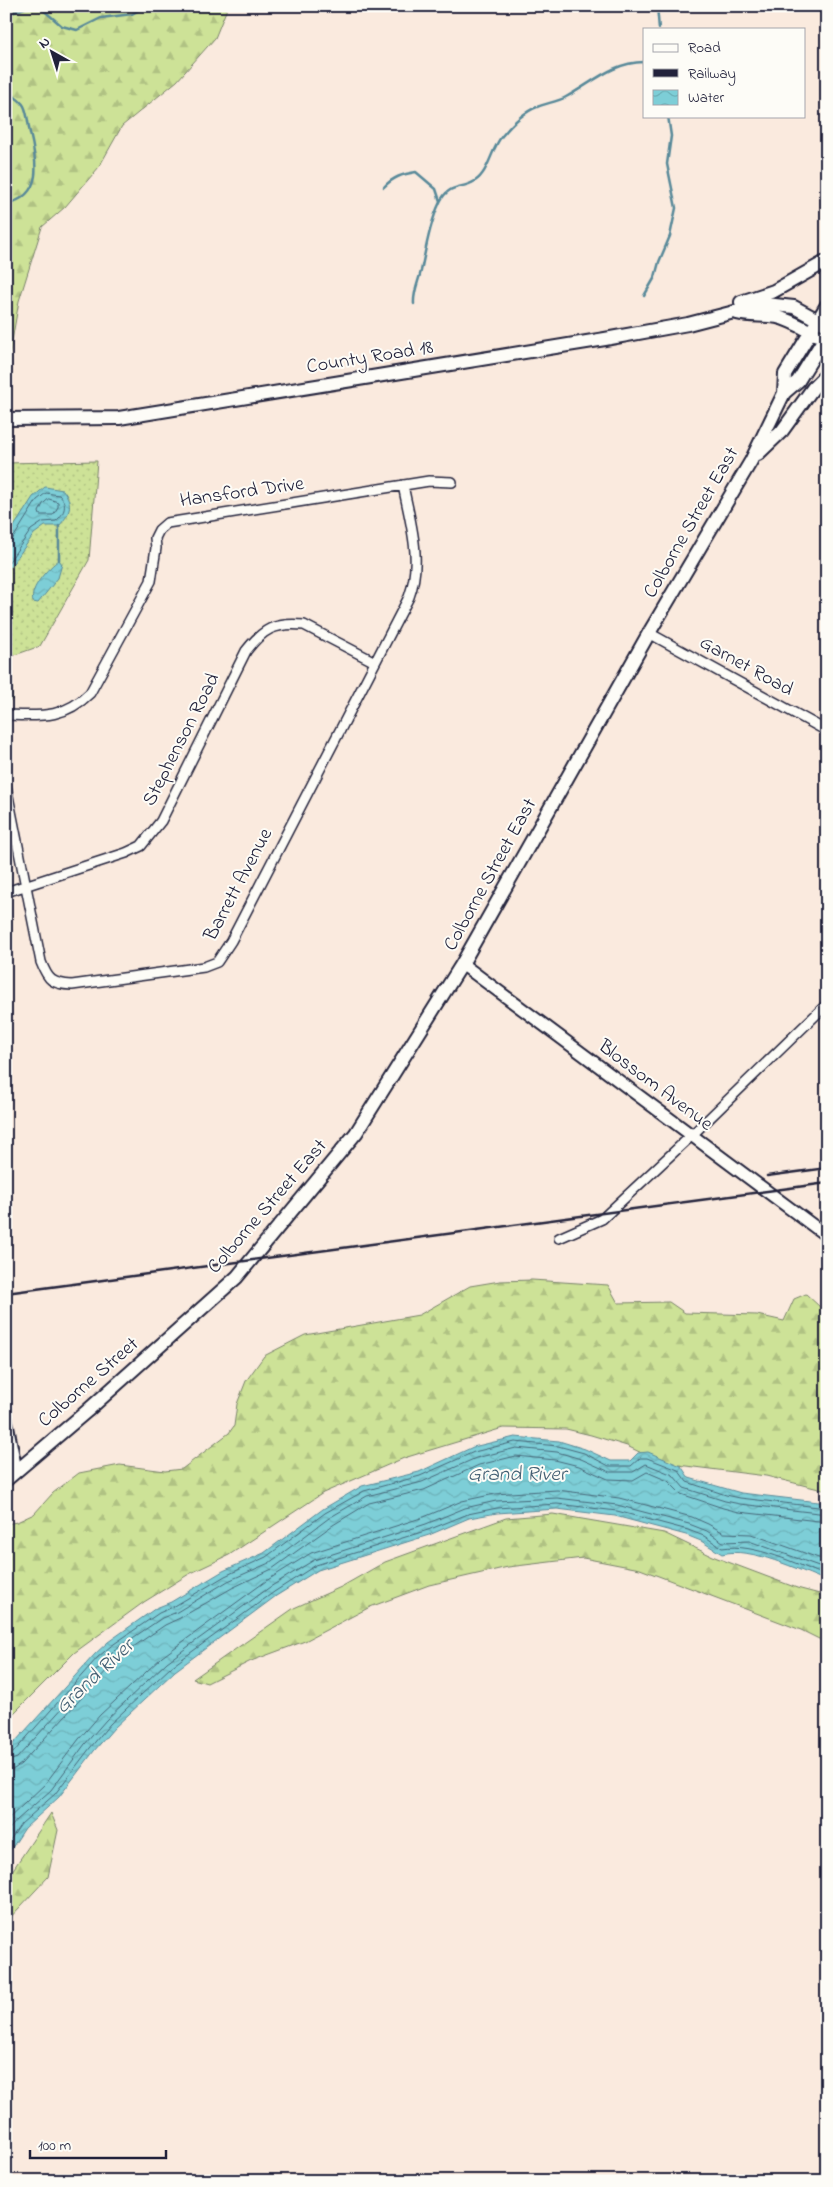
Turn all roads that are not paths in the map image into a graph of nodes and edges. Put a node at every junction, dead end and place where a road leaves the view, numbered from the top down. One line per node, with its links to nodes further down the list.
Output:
1 (827, 261): 5 (main road)
2 (827, 305): 4 (main road, Colborne Street East)
3 (737, 313): 4 (main road, County Road 18); 5 (main road, County Road 18); 6 (main road, County Road 18)
4 (822, 322): 6 (main road, Colborne Street East)
5 (682, 325): 10 (main road, County Road 18)
6 (810, 332): 7 (main road, County Road 18); 9 (main road, Colborne Street East)
7 (826, 338): 9 (main road, Colborne Street East)
8 (827, 374): 11 (main road)
9 (784, 393): 11 (main road, Colborne Street East)
10 (6, 419)
11 (751, 461): 14 (main road, Colborne Street East)
12 (452, 482): 13 (street, Hansford Drive)
13 (403, 486): 15 (street, Barrett Avenue); 16 (street, Hansford Drive)
14 (649, 633): 17 (street, Garnet Road); 21 (main road, Colborne Street East)
15 (375, 662): 19 (street, Stephenson Road); 19 (street, Barrett Avenue)
16 (6, 716)
17 (827, 731)
18 (6, 786): 19 (street, Barrett Avenue)
19 (26, 885): 20 (street, Stephenson Road)
20 (6, 892)
21 (462, 964): 23 (street, Blossom Avenue); 26 (main road, Colborne Street East)
22 (827, 1004): 23 (street)
23 (691, 1136): 24 (street, Blossom Avenue); 25 (street)
24 (827, 1236)
25 (559, 1238)
26 (173, 1334): 28 (main road, Colborne Street)
27 (6, 1418): 28 (street)
28 (16, 1470): 29 (main road, Colborne Street)
29 (6, 1480)

